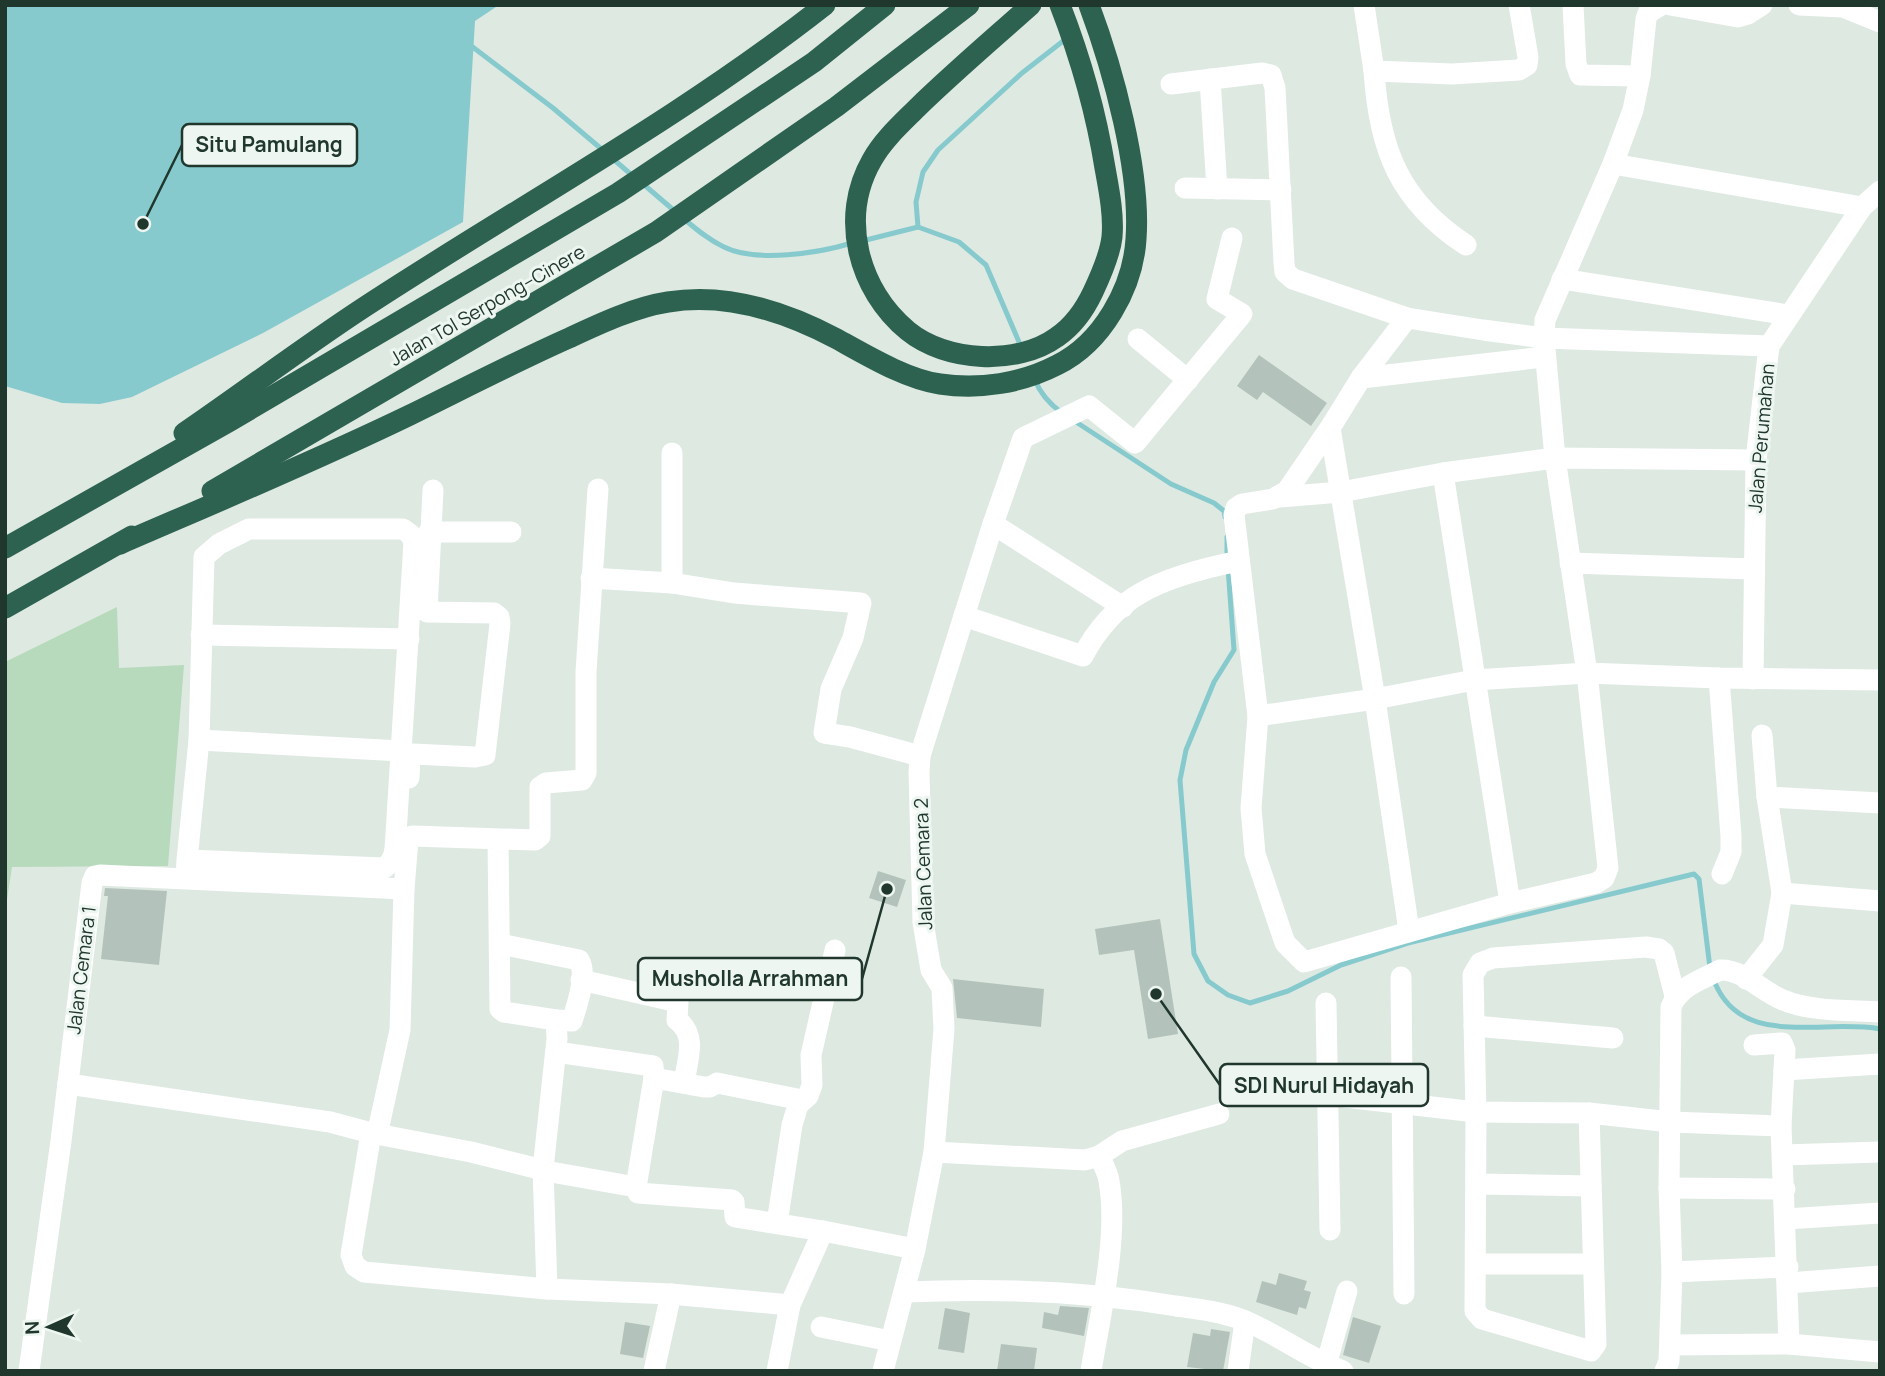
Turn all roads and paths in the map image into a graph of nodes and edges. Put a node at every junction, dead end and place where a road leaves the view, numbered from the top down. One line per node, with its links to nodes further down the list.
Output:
1 (825, 5): 45 (highway)
2 (885, 5): 45 (highway, Jalan Tol Serpong–Cinere)
3 (970, 5): 49 (highway, Jalan Tol Serpong–Cinere)
4 (1031, 5): 5 (highway)
5 (1060, 5)
6 (1089, 5): 49 (highway)
7 (1364, 5): 16 (street)
8 (1519, 5): 16 (street)
9 (1573, 5): 17 (street)
10 (1661, 5): 17 (street)
11 (1670, 5): 12 (street)
12 (1762, 5)
13 (1799, 5): 14 (street)
14 (1855, 8): 15 (street)
15 (1880, 22)
16 (1374, 71): 27 (street)
17 (1640, 76): 20 (street)
18 (1210, 79): 19 (street); 22 (street); 23 (street)
19 (1171, 84)
20 (1613, 164): 25 (street); 28 (street)
21 (1185, 188): 22 (street)
22 (1217, 189): 23 (street)
23 (1281, 190): 30 (street)
24 (1880, 191): 25 (street, Jalan Perumahan)
25 (1861, 207): 29 (street, Jalan Perumahan)
26 (1231, 238): 35 (street)
27 (1466, 244)
28 (1562, 279): 29 (street); 33 (street)
29 (1788, 315): 32 (street, Jalan Perumahan)
30 (1407, 318): 33 (street); 34 (street)
31 (1138, 339): 35 (street)
32 (1769, 346): 33 (street); 39 (street, Jalan Perumahan)
33 (1544, 347): 34 (street); 38 (street)
34 (1361, 378): 36 (street)
35 (1188, 380): 46 (street, Jalan Cemara 2)
36 (1330, 428): 43 (street); 44 (street)
37 (672, 453): 55 (street)
38 (1555, 458): 39 (street); 40 (street); 52 (street)
39 (1756, 460): 53 (street, Jalan Perumahan)
40 (1443, 473): 43 (street); 64 (street)
41 (598, 489): 54 (street)
42 (433, 490): 47 (street)
43 (1341, 492): 44 (street); 66 (street)
44 (1280, 497): 51 (street)
45 (84, 504): 50 (highway, Jalan Tol Serpong–Cinere)
46 (993, 524): 56 (street); 58 (street, Jalan Cemara 2)
47 (429, 532): 48 (street); 74 (street)
48 (510, 532)
49 (120, 544): 57 (highway, Jalan Tol Serpong–Cinere)
50 (5, 548)
51 (1239, 561): 56 (street); 67 (street)
52 (1570, 563): 53 (street); 61 (street)
53 (1753, 569): 63 (street, Jalan Perumahan)
54 (591, 578): 55 (street); 75 (street)
55 (672, 583): 71 (street)
56 (1123, 607): 58 (street)
57 (5, 608)
58 (964, 616): 71 (street, Jalan Cemara 2)
59 (201, 635): 60 (street); 60 (street); 69 (street)
60 (410, 639): 70 (street)
61 (1587, 673): 62 (street); 64 (street); 81 (street)
62 (1719, 678): 63 (street); 77 (street)
63 (1753, 679): 65 (street)
64 (1474, 680): 66 (street); 81 (street)
65 (1880, 680)
66 (1375, 699): 67 (street); 82 (street)
67 (1258, 716): 82 (street)
68 (1762, 735): 72 (street)
69 (199, 740): 70 (street); 76 (street)
70 (401, 751): 76 (street)
71 (920, 756): 112 (street, Jalan Cemara 2)
72 (1767, 797): 73 (street); 79 (street)
73 (1880, 803)
74 (408, 840): 75 (street); 78 (street)
75 (498, 840): 83 (street)
76 (187, 868): 78 (street, Jalan Cemara 1); 102 (street, Jalan Cemara 1)
77 (1722, 874)
78 (404, 889): 111 (street)
79 (1782, 893): 80 (street); 85 (street)
80 (1880, 901)
81 (1510, 903): 82 (street)
82 (1409, 931)
83 (500, 944): 88 (street); 93 (street)
84 (835, 950): 104 (street)
85 (1764, 958): 87 (street); 89 (street)
86 (1401, 977): 105 (street)
87 (1746, 979): 89 (street); 90 (street)
88 (581, 980): 93 (street); 101 (street)
89 (1773, 994): 92 (street)
90 (1675, 996): 94 (street); 109 (street)
91 (1326, 1003): 103 (street)
92 (1880, 1012)
93 (556, 1020): 97 (street)
94 (1474, 1026): 95 (street); 106 (street)
95 (1613, 1038)
96 (1754, 1045): 99 (street)
97 (556, 1052): 100 (street); 116 (street)
98 (1880, 1064): 99 (street)
99 (1784, 1070): 110 (street)
100 (654, 1078): 101 (street); 118 (street)
101 (684, 1083): 104 (street)
102 (68, 1084): 111 (street); 147 (street, Jalan Cemara 1)
103 (1327, 1095): 105 (street); 125 (street)
104 (802, 1100): 124 (street)
105 (1400, 1103): 106 (street); 137 (street)
106 (1476, 1112): 107 (street); 117 (street)
107 (1589, 1113): 109 (street); 119 (street)
108 (1219, 1114): 115 (street)
109 (1671, 1122): 110 (street); 120 (street)
110 (1781, 1126): 114 (street)
111 (374, 1134): 116 (street); 133 (street)
112 (934, 1152): 115 (street); 127 (street, Jalan Cemara 2)
113 (1880, 1152): 114 (street)
114 (1783, 1155): 121 (street)
115 (1099, 1156): 138 (street)
116 (543, 1169): 118 (street); 133 (street)
117 (1476, 1184): 119 (street); 128 (street)
118 (636, 1186): 124 (street)
119 (1591, 1186): 129 (street)
120 (1669, 1188): 121 (street); 130 (street)
121 (1785, 1189): 123 (street)
122 (1880, 1213): 123 (street)
123 (1786, 1219): 131 (street)
124 (777, 1223): 126 (street)
125 (1330, 1230)
126 (823, 1231): 127 (street); 139 (street)
127 (915, 1250): 135 (street, Jalan Cemara 2)
128 (1476, 1264): 129 (street); 129 (street)
129 (1592, 1264)
130 (1672, 1272): 131 (street); 144 (street)
131 (1788, 1275): 132 (street); 143 (street)
132 (1880, 1276)
133 (547, 1289): 136 (street)
134 (1347, 1291): 146 (street)
135 (904, 1292): 138 (street); 142 (street, Jalan Cemara 2)
136 (671, 1294): 139 (street); 148 (street)
137 (1404, 1294)
138 (1104, 1297): 140 (street); 151 (street)
139 (790, 1306): 149 (street)
140 (1245, 1321): 146 (street); 152 (street)
141 (821, 1327): 142 (street)
142 (890, 1341): 150 (street, Jalan Cemara 2)
143 (1789, 1344): 144 (street); 145 (street)
144 (1670, 1345): 153 (street)
145 (1880, 1352)
146 (1335, 1368)
147 (29, 1371)
148 (654, 1371)
149 (777, 1371)
150 (883, 1371)
151 (1091, 1371)
152 (1238, 1371)
153 (1665, 1371)

